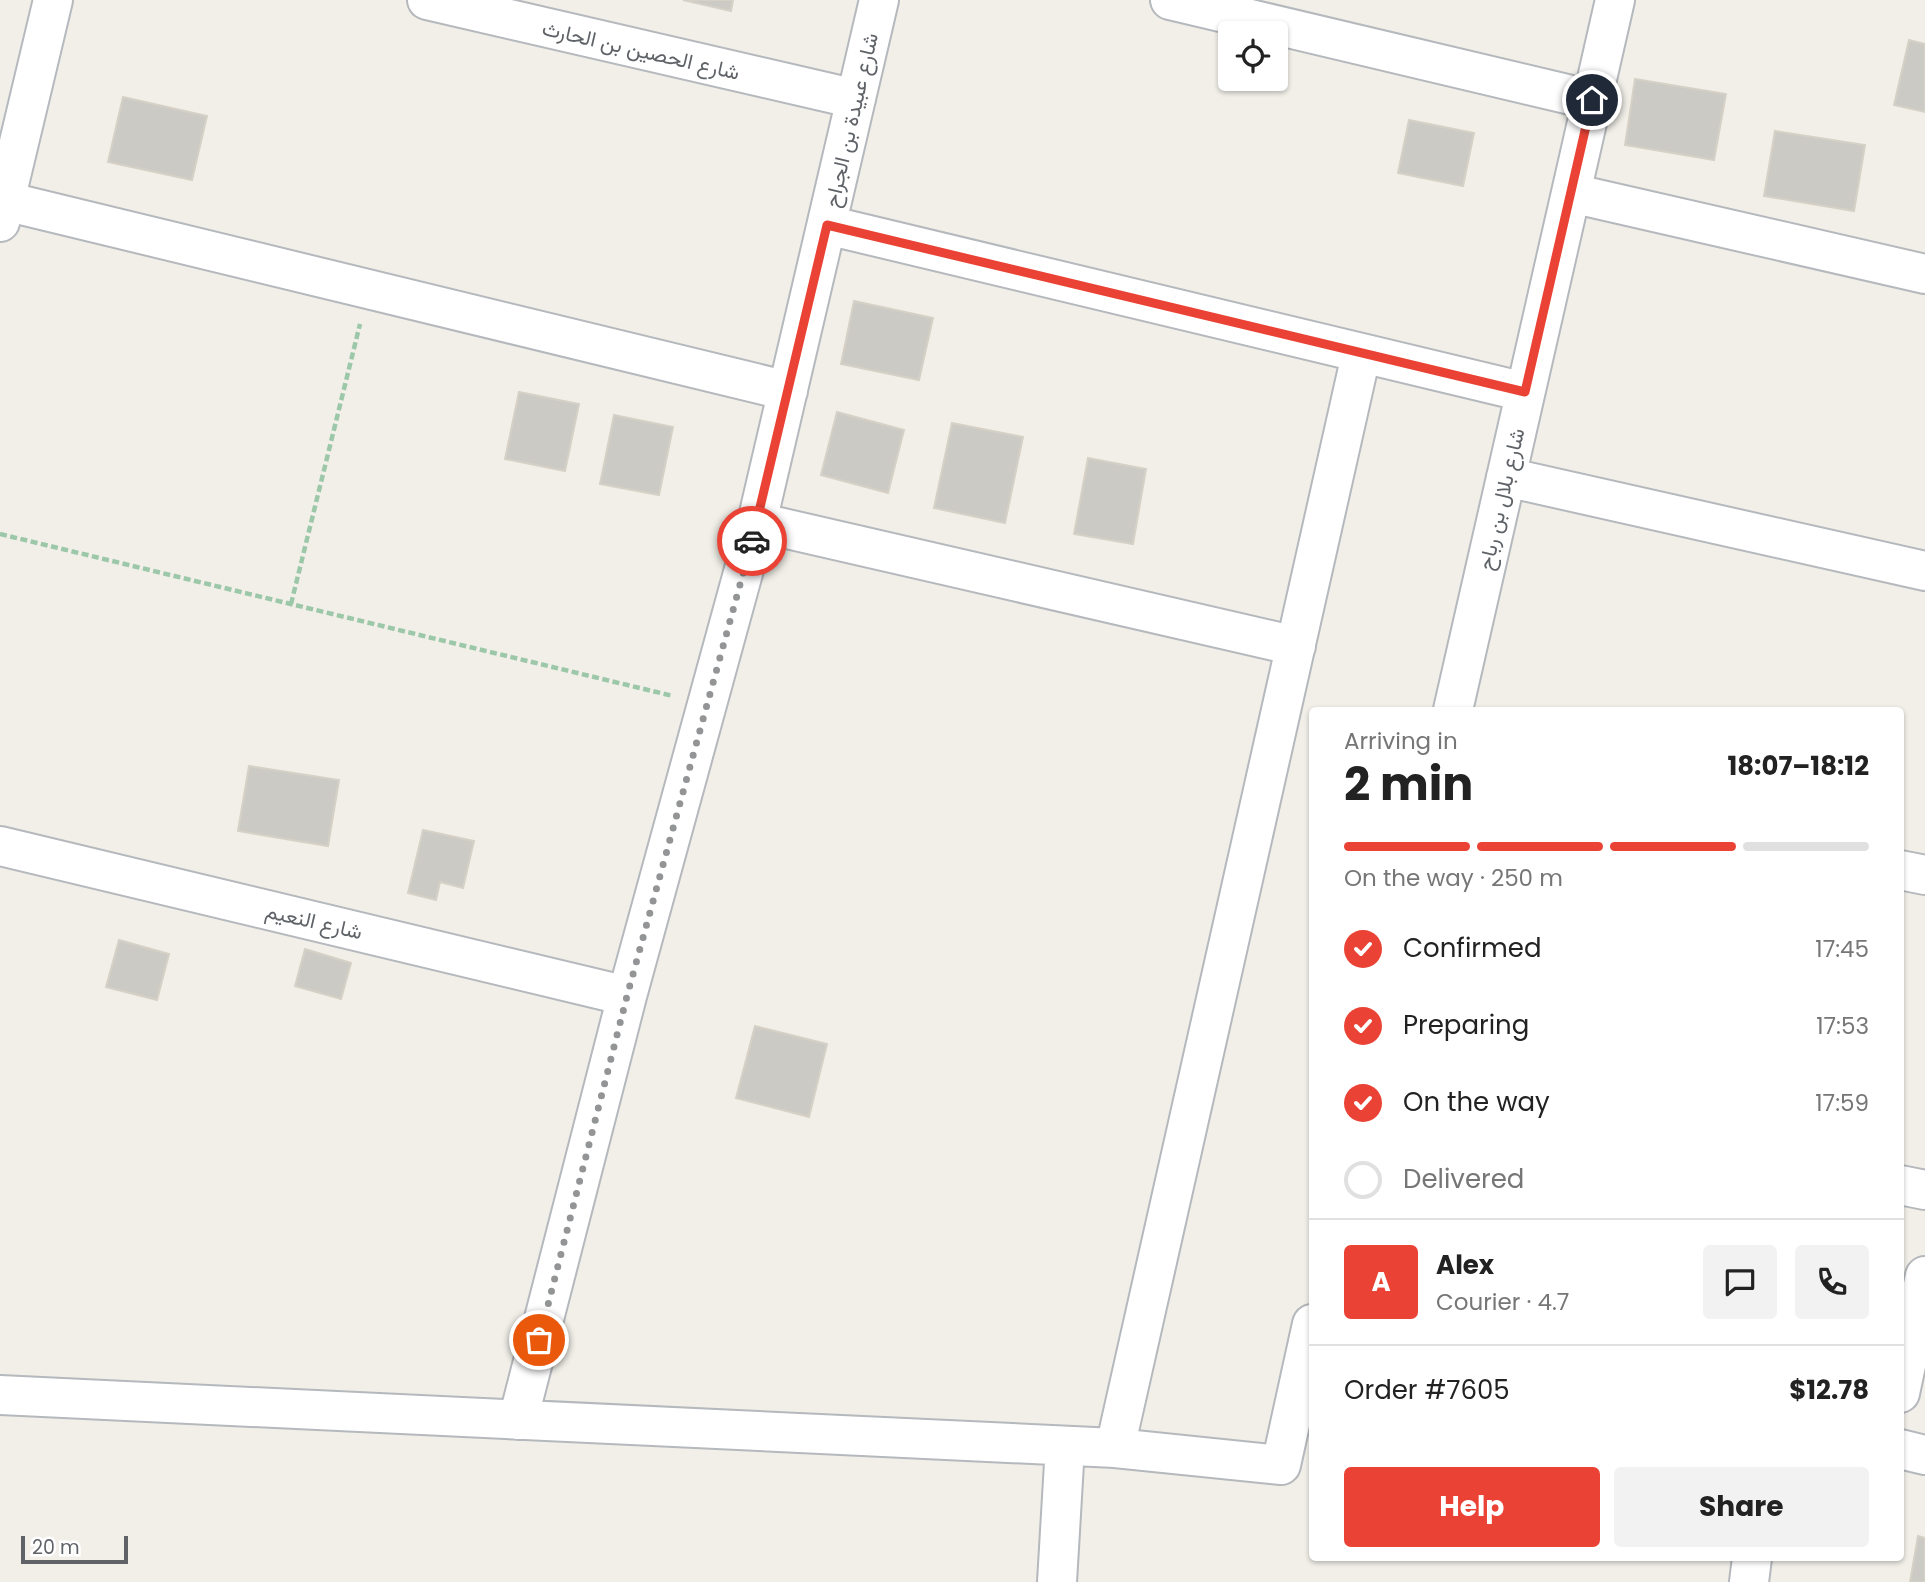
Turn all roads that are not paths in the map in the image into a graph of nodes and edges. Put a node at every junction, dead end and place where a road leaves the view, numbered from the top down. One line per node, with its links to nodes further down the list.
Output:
1 (53, 0): 9 (street)
2 (427, 0): 6 (street, شارع الحصين بن الحارث)
3 (878, 0): 6 (street, شارع عبيدة بن الجراح)
4 (1170, 0): 7 (street)
5 (1615, 0): 7 (street, شارع بلال بن رباح)
6 (856, 99): 10 (street, شارع عبيدة بن الجراح)
7 (1592, 100): 8 (street, شارع بلال بن رباح)
8 (1571, 193): 11 (street); 14 (street, شارع بلال بن رباح)
9 (2, 211): 13 (street)
10 (827, 225): 12 (street); 13 (street, شارع عبيدة بن الجراح)
11 (1925, 274)
12 (1361, 355): 14 (street); 18 (street)
13 (788, 391): 16 (street, شارع عبيدة بن الجراح)
14 (1525, 392): 15 (street, شارع بلال بن رباح)
15 (1506, 477): 17 (street); 19 (street, شارع بلال بن رباح)
16 (757, 522): 18 (street); 23 (street, شارع عبيدة بن الجراح)
17 (1925, 571)
18 (1296, 646): 32 (street)
19 (1454, 707)
20 (0, 846): 23 (street, شارع النعيم)
21 (1904, 871): 22 (street)
22 (1925, 875)
23 (627, 996): 30 (street, شارع عبيدة بن الجراح)
24 (1904, 1186): 25 (street)
25 (1925, 1190)
26 (1925, 1276): 28 (street)
27 (1309, 1344): 32 (street)
28 (1904, 1375)
29 (0, 1395): 30 (street)
30 (518, 1419): 31 (street)
31 (1065, 1446): 32 (street); 36 (street)
32 (1115, 1448)
33 (1904, 1450): 34 (street)
34 (1925, 1455)
35 (1752, 1561): 37 (street)
36 (1057, 1582)
37 (1749, 1582)

